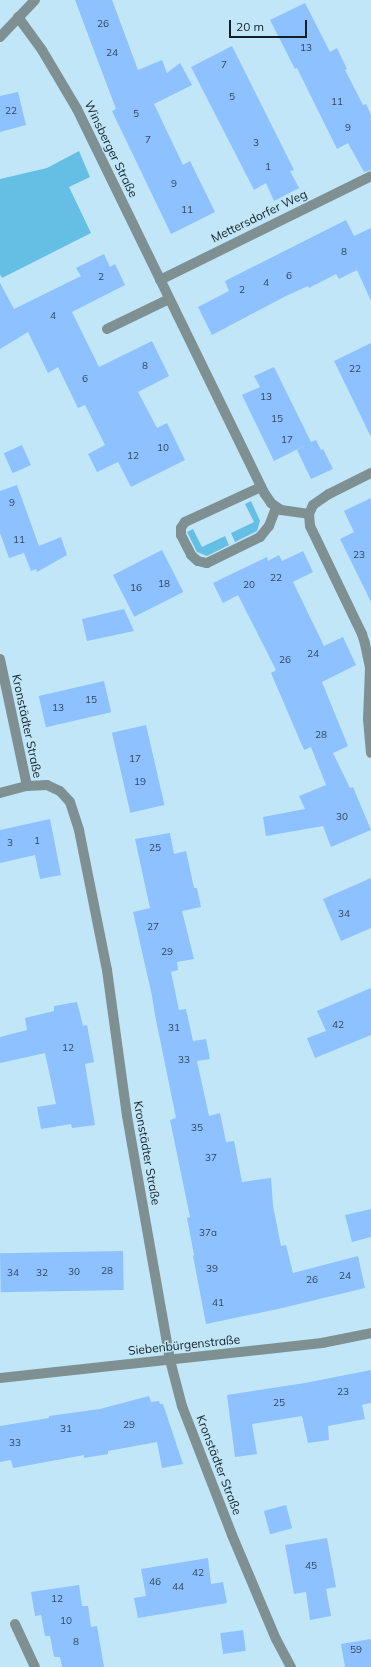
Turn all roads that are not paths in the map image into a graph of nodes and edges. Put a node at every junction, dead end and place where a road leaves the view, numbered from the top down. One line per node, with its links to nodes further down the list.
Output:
1 (35, 0): 2 (street)
2 (18, 17): 3 (street); 5 (street, Winsberger Straße)
3 (0, 37)
4 (371, 176): 5 (street, Mettersdorfer Weg)
5 (160, 280): 6 (street, Winsberger Straße)
6 (169, 299): 7 (street); 9 (street, Winsberger Straße)
7 (106, 329)
8 (371, 473): 11 (street)
9 (261, 487): 10 (street, Winsberger Straße); 10 (street)
10 (276, 508): 11 (street)
11 (309, 514): 13 (street)
12 (0, 659): 14 (street, Kronstädter Straße)
13 (371, 753)
14 (27, 786): 15 (street); 17 (street, Kronstädter Straße)
15 (0, 793)
16 (371, 1333): 17 (street, Siebenbürgenstraße)
17 (170, 1360): 18 (street, Siebenbürgenstraße); 21 (street, Kronstädter Straße)
18 (0, 1378)
19 (15, 1624): 20 (street)
20 (35, 1667)
21 (291, 1667)

